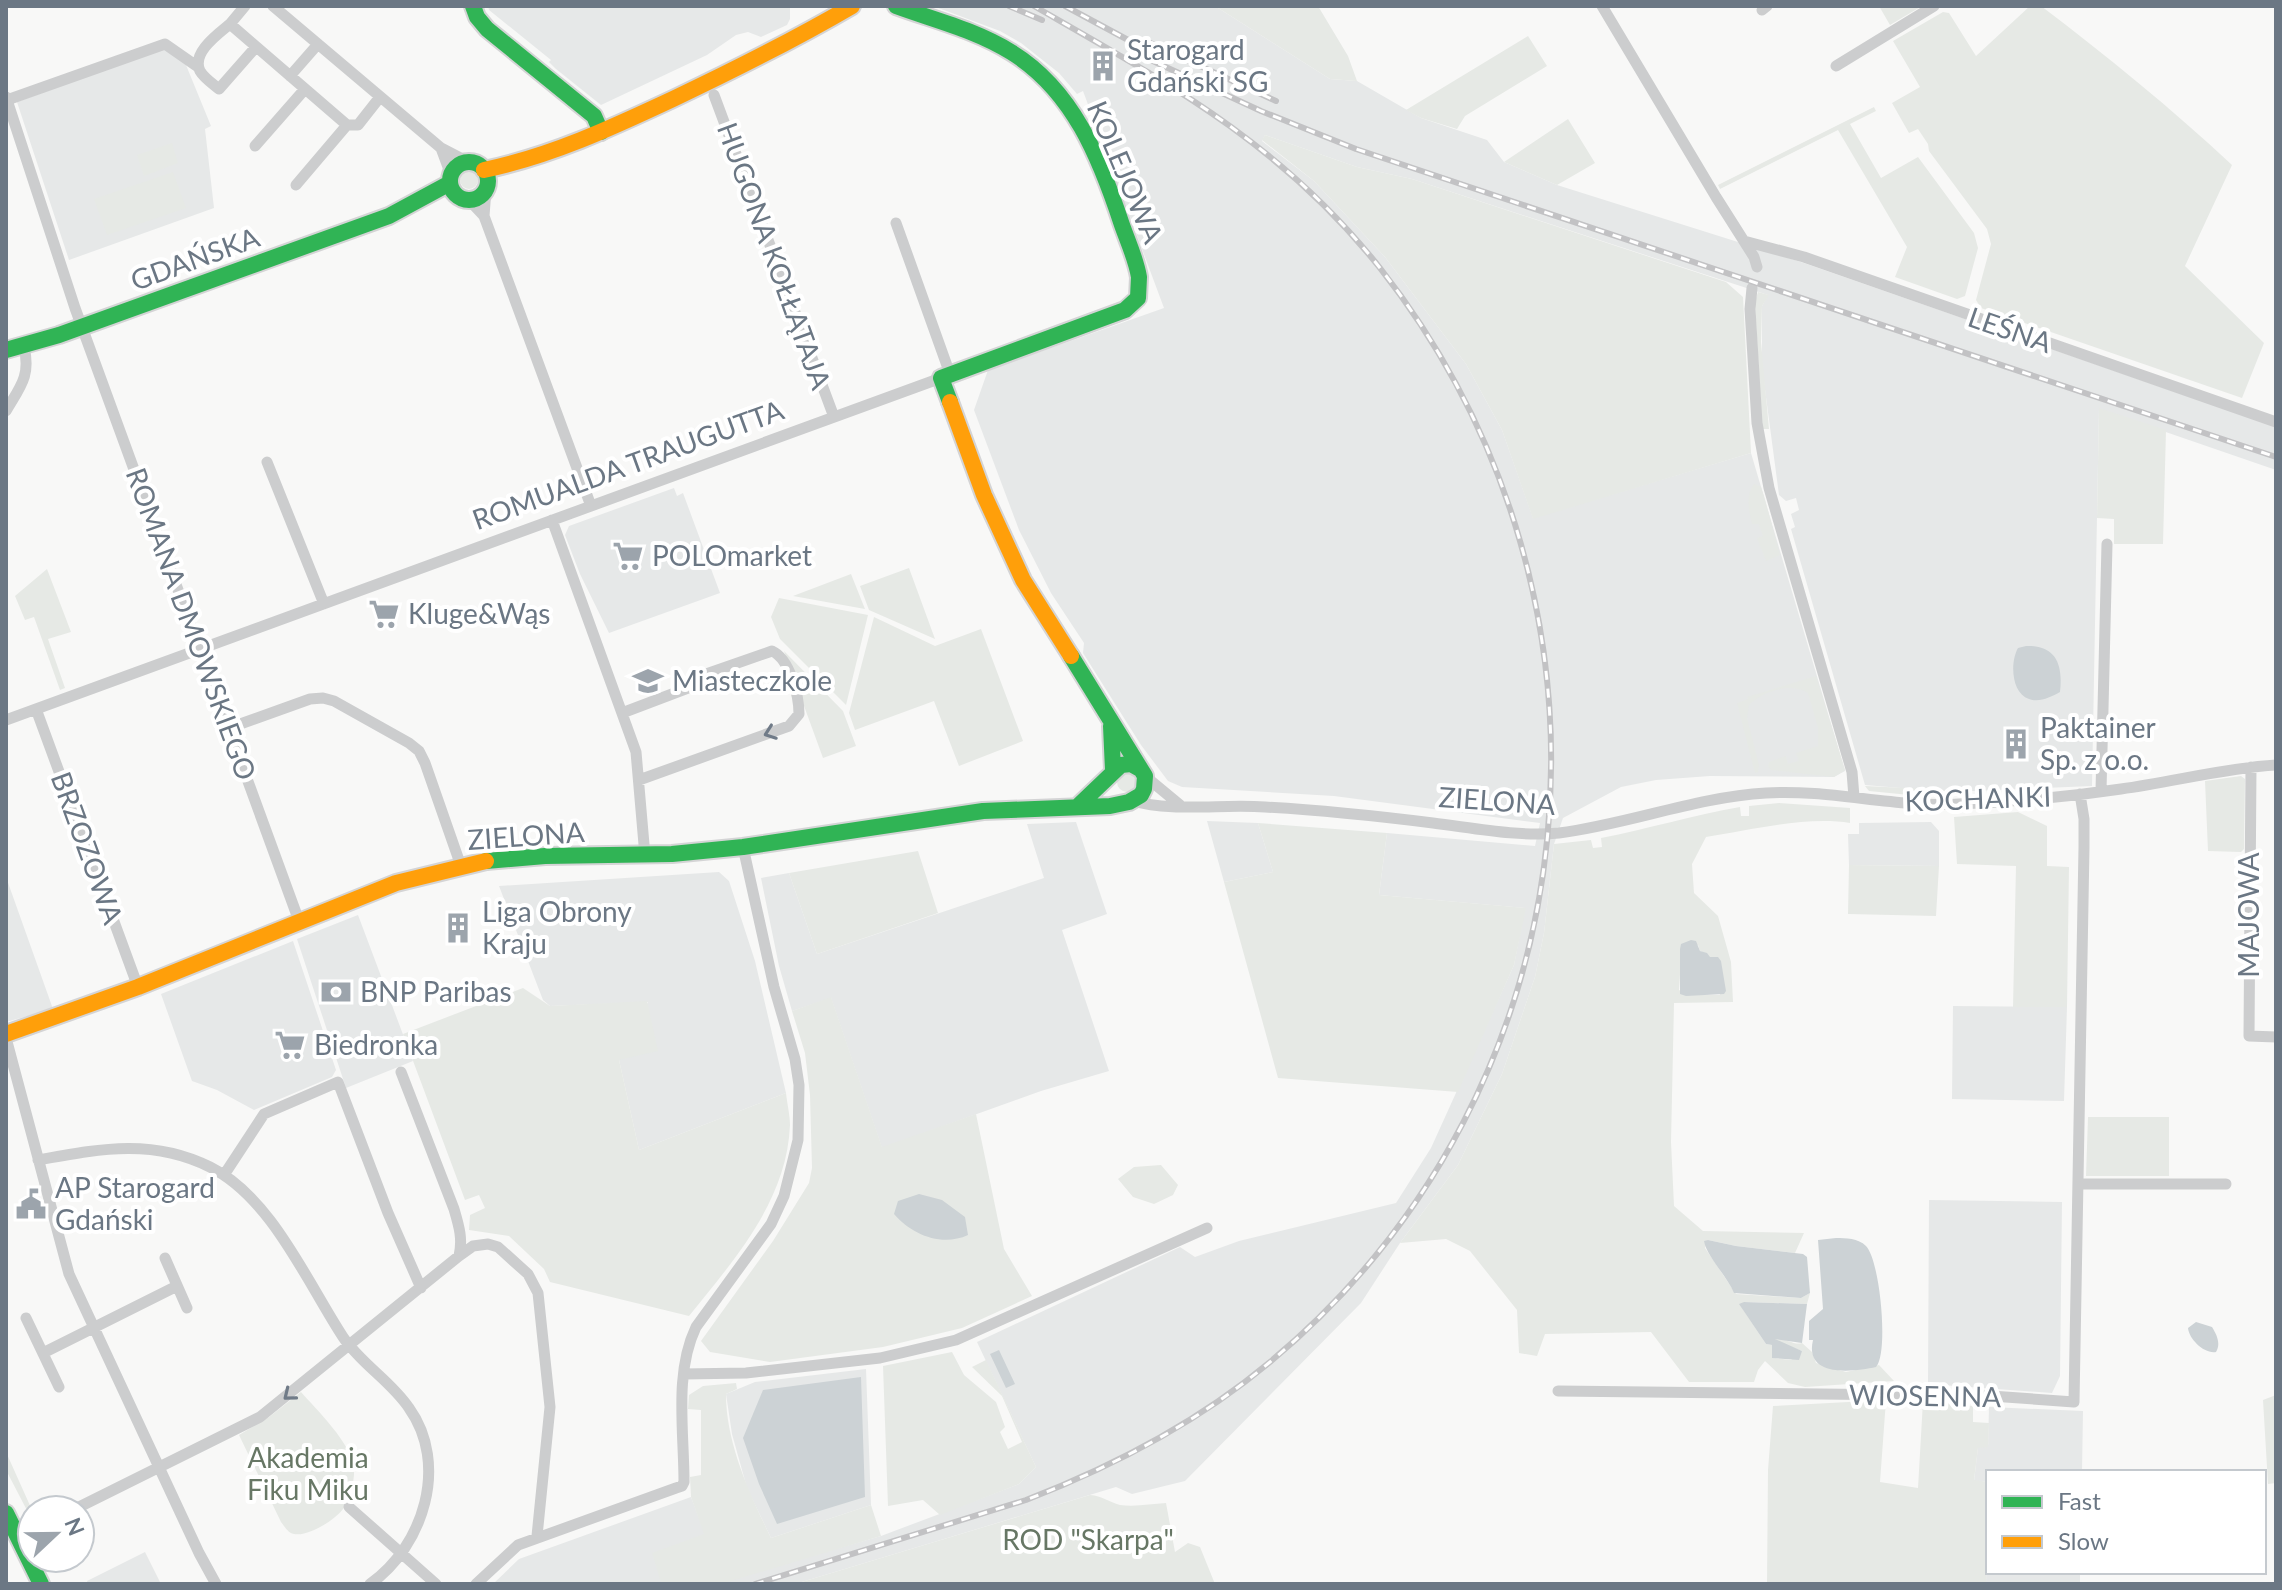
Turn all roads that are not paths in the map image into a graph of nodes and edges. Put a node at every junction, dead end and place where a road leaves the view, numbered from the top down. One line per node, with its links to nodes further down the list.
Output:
1 (245, 6): 8 (street)
2 (273, 6): 9 (street)
3 (473, 6): 19 (street)
4 (852, 6): 19 (street)
5 (896, 6): 31 (street, KOLEJOWA)
6 (1602, 6): 28 (street)
7 (1934, 6): 11 (street)
8 (230, 24): 10 (street); 12 (street)
9 (318, 44): 13 (street); 16 (street)
10 (256, 47): 12 (street); 13 (street)
11 (1836, 66)
12 (198, 67): 17 (street)
13 (290, 76): 14 (street)
14 (305, 89): 18 (street); 20 (street)
15 (714, 95): 37 (street, HUGONA KOŁŁĄTAJA)
16 (380, 97): 18 (street); 21 (street)
17 (6, 99): 32 (street, ROMANA DMOWSKIEGO)
18 (347, 125): 24 (street)
19 (601, 132): 23 (street)
20 (255, 146)
21 (441, 148): 22 (street); 25 (street)
22 (468, 162): 23 (street); 25 (street)
23 (486, 181): 25 (street); 26 (street)
24 (296, 185)
25 (457, 188): 26 (street); 32 (street, GDAŃSKA)
26 (484, 216): 40 (street)
27 (896, 223): 35 (street)
28 (1744, 241): 29 (street); 38 (street, LEŚNA)
29 (1757, 267)
30 (1752, 288): 57 (street)
31 (1125, 310): 35 (street, ROMUALDA TRAUGUTTA)
32 (82, 327): 33 (street, GDAŃSKA); 44 (street, ROMANA DMOWSKIEGO)
33 (24, 347): 34 (street, GDAŃSKA); 36 (street)
34 (6, 350)
35 (946, 376): 37 (street, ROMUALDA TRAUGUTTA); 48 (street)
36 (6, 411)
37 (834, 417): 40 (street, ROMUALDA TRAUGUTTA)
38 (2276, 422)
39 (267, 462): 43 (street)
40 (591, 506): 41 (street, ROMUALDA TRAUGUTTA)
41 (552, 520): 43 (street, ROMUALDA TRAUGUTTA); 46 (street)
42 (2107, 544): 55 (street)
43 (324, 604): 44 (street, ROMUALDA TRAUGUTTA)
44 (201, 649): 45 (street, ROMUALDA TRAUGUTTA); 49 (street, ROMANA DMOWSKIEGO)
45 (36, 709): 47 (street, ROMUALDA TRAUGUTTA); 65 (street, BRZOZOWA)
46 (622, 713): 54 (street); 54 (street, one-way to 54)
47 (6, 720)
48 (1111, 726): 52 (street); 53 (street)
49 (229, 728): 63 (street); 64 (street, ROMANA DMOWSKIEGO)
50 (2276, 765): 51 (street, KOCHANKI)
51 (2251, 767): 55 (street, KOCHANKI); 67 (street, MAJOWA)
52 (1111, 773): 53 (street); 58 (street); 60 (street)
53 (1142, 773): 58 (street); 59 (street)
54 (639, 780): 62 (street)
55 (2101, 791): 56 (street, KOCHANKI)
56 (2080, 794): 57 (street, KOCHANKI); 71 (street, WIOSENNA)
57 (1854, 797): 59 (street, ZIELONA)
58 (1129, 801): 59 (street, ZIELONA); 60 (street, ZIELONA)
59 (1180, 805)
60 (1077, 807): 61 (street, ZIELONA)
61 (743, 847): 62 (street, ZIELONA); 83 (street)
62 (645, 856): 63 (street, ZIELONA)
63 (461, 866): 64 (street, ZIELONA)
64 (299, 921): 65 (street, ZIELONA)
65 (136, 983): 66 (street, ZIELONA)
66 (6, 1036): 69 (street)
67 (2276, 1037)
68 (401, 1072): 74 (street)
69 (38, 1160): 70 (street); 80 (street)
70 (224, 1175): 77 (street); 81 (street)
71 (2078, 1184): 72 (street); 85 (street, WIOSENNA)
72 (2226, 1184)
73 (1207, 1228): 83 (street)
74 (459, 1256): 77 (street); 90 (street)
75 (165, 1258): 76 (street)
76 (177, 1286): 78 (street); 80 (street)
77 (421, 1288): 81 (street)
78 (187, 1308)
79 (26, 1318): 82 (street)
80 (93, 1328): 82 (street); 86 (street)
81 (350, 1346): 86 (street, one-way to 86); 91 (street)
82 (43, 1353): 84 (street)
83 (684, 1374): 90 (street)
84 (59, 1387)
85 (1558, 1391)
86 (160, 1468): 87 (street); 93 (street)
87 (96, 1499)
88 (349, 1507): 91 (street)
89 (6, 1513): 92 (street)
90 (537, 1536): 96 (street)
91 (402, 1554): 94 (street); 95 (street)
92 (41, 1584)
93 (216, 1584)
94 (370, 1584)
95 (436, 1584)
96 (476, 1584)

